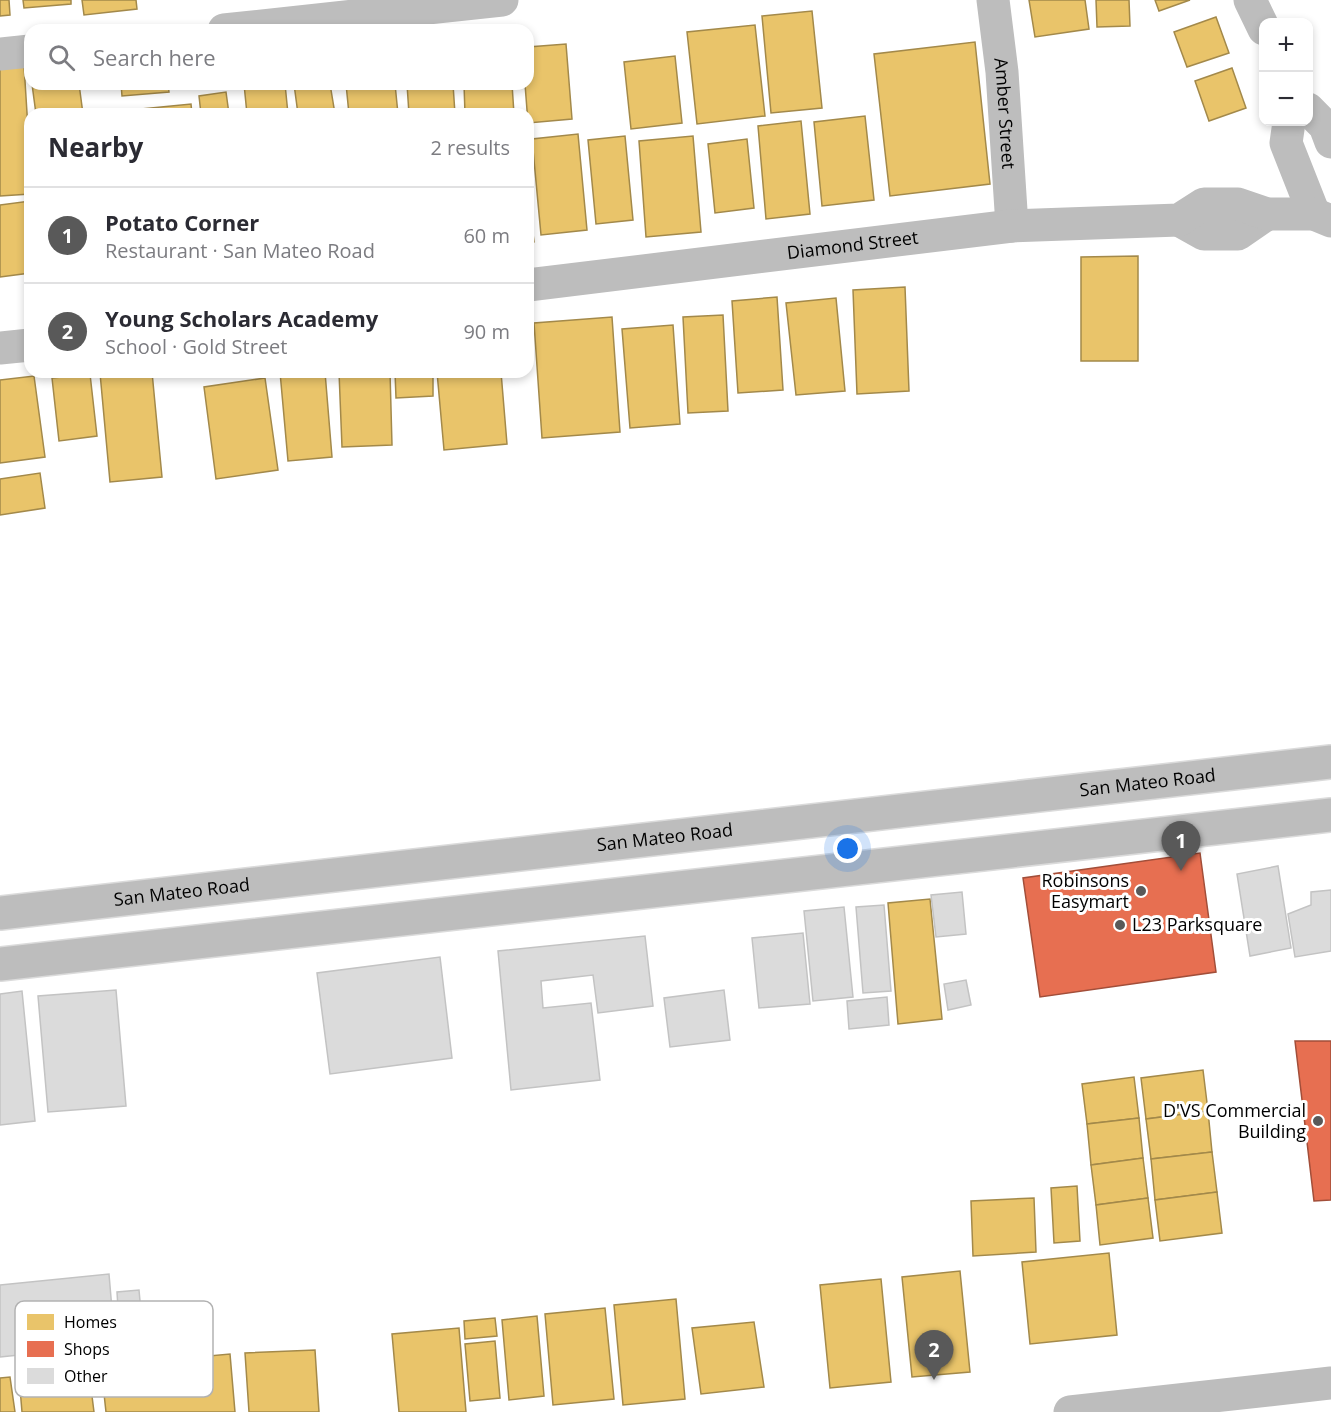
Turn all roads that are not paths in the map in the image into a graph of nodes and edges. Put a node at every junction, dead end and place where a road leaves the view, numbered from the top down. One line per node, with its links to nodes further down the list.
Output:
1 (502, 0): 5 (main road)
2 (993, 0): 12 (main road, Amber Street)
3 (1250, 0): 4 (main road)
4 (1259, 19)
5 (280, 24)
6 (24, 52): 7 (main road)
7 (0, 54)
8 (1313, 114): 10 (main road)
9 (1288, 126): 11 (main road)
10 (1331, 142)
11 (1323, 218): 12 (main road, Diamond Street)
12 (1012, 226): 13 (main road, Diamond Street)
13 (534, 284)
14 (24, 346): 15 (main road)
15 (0, 348)
16 (1331, 762): 18 (main road, San Mateo Road)
17 (1331, 815): 19 (main road)
18 (0, 913)
19 (0, 964)
20 (1331, 1383): 21 (main road)
21 (1070, 1412)

